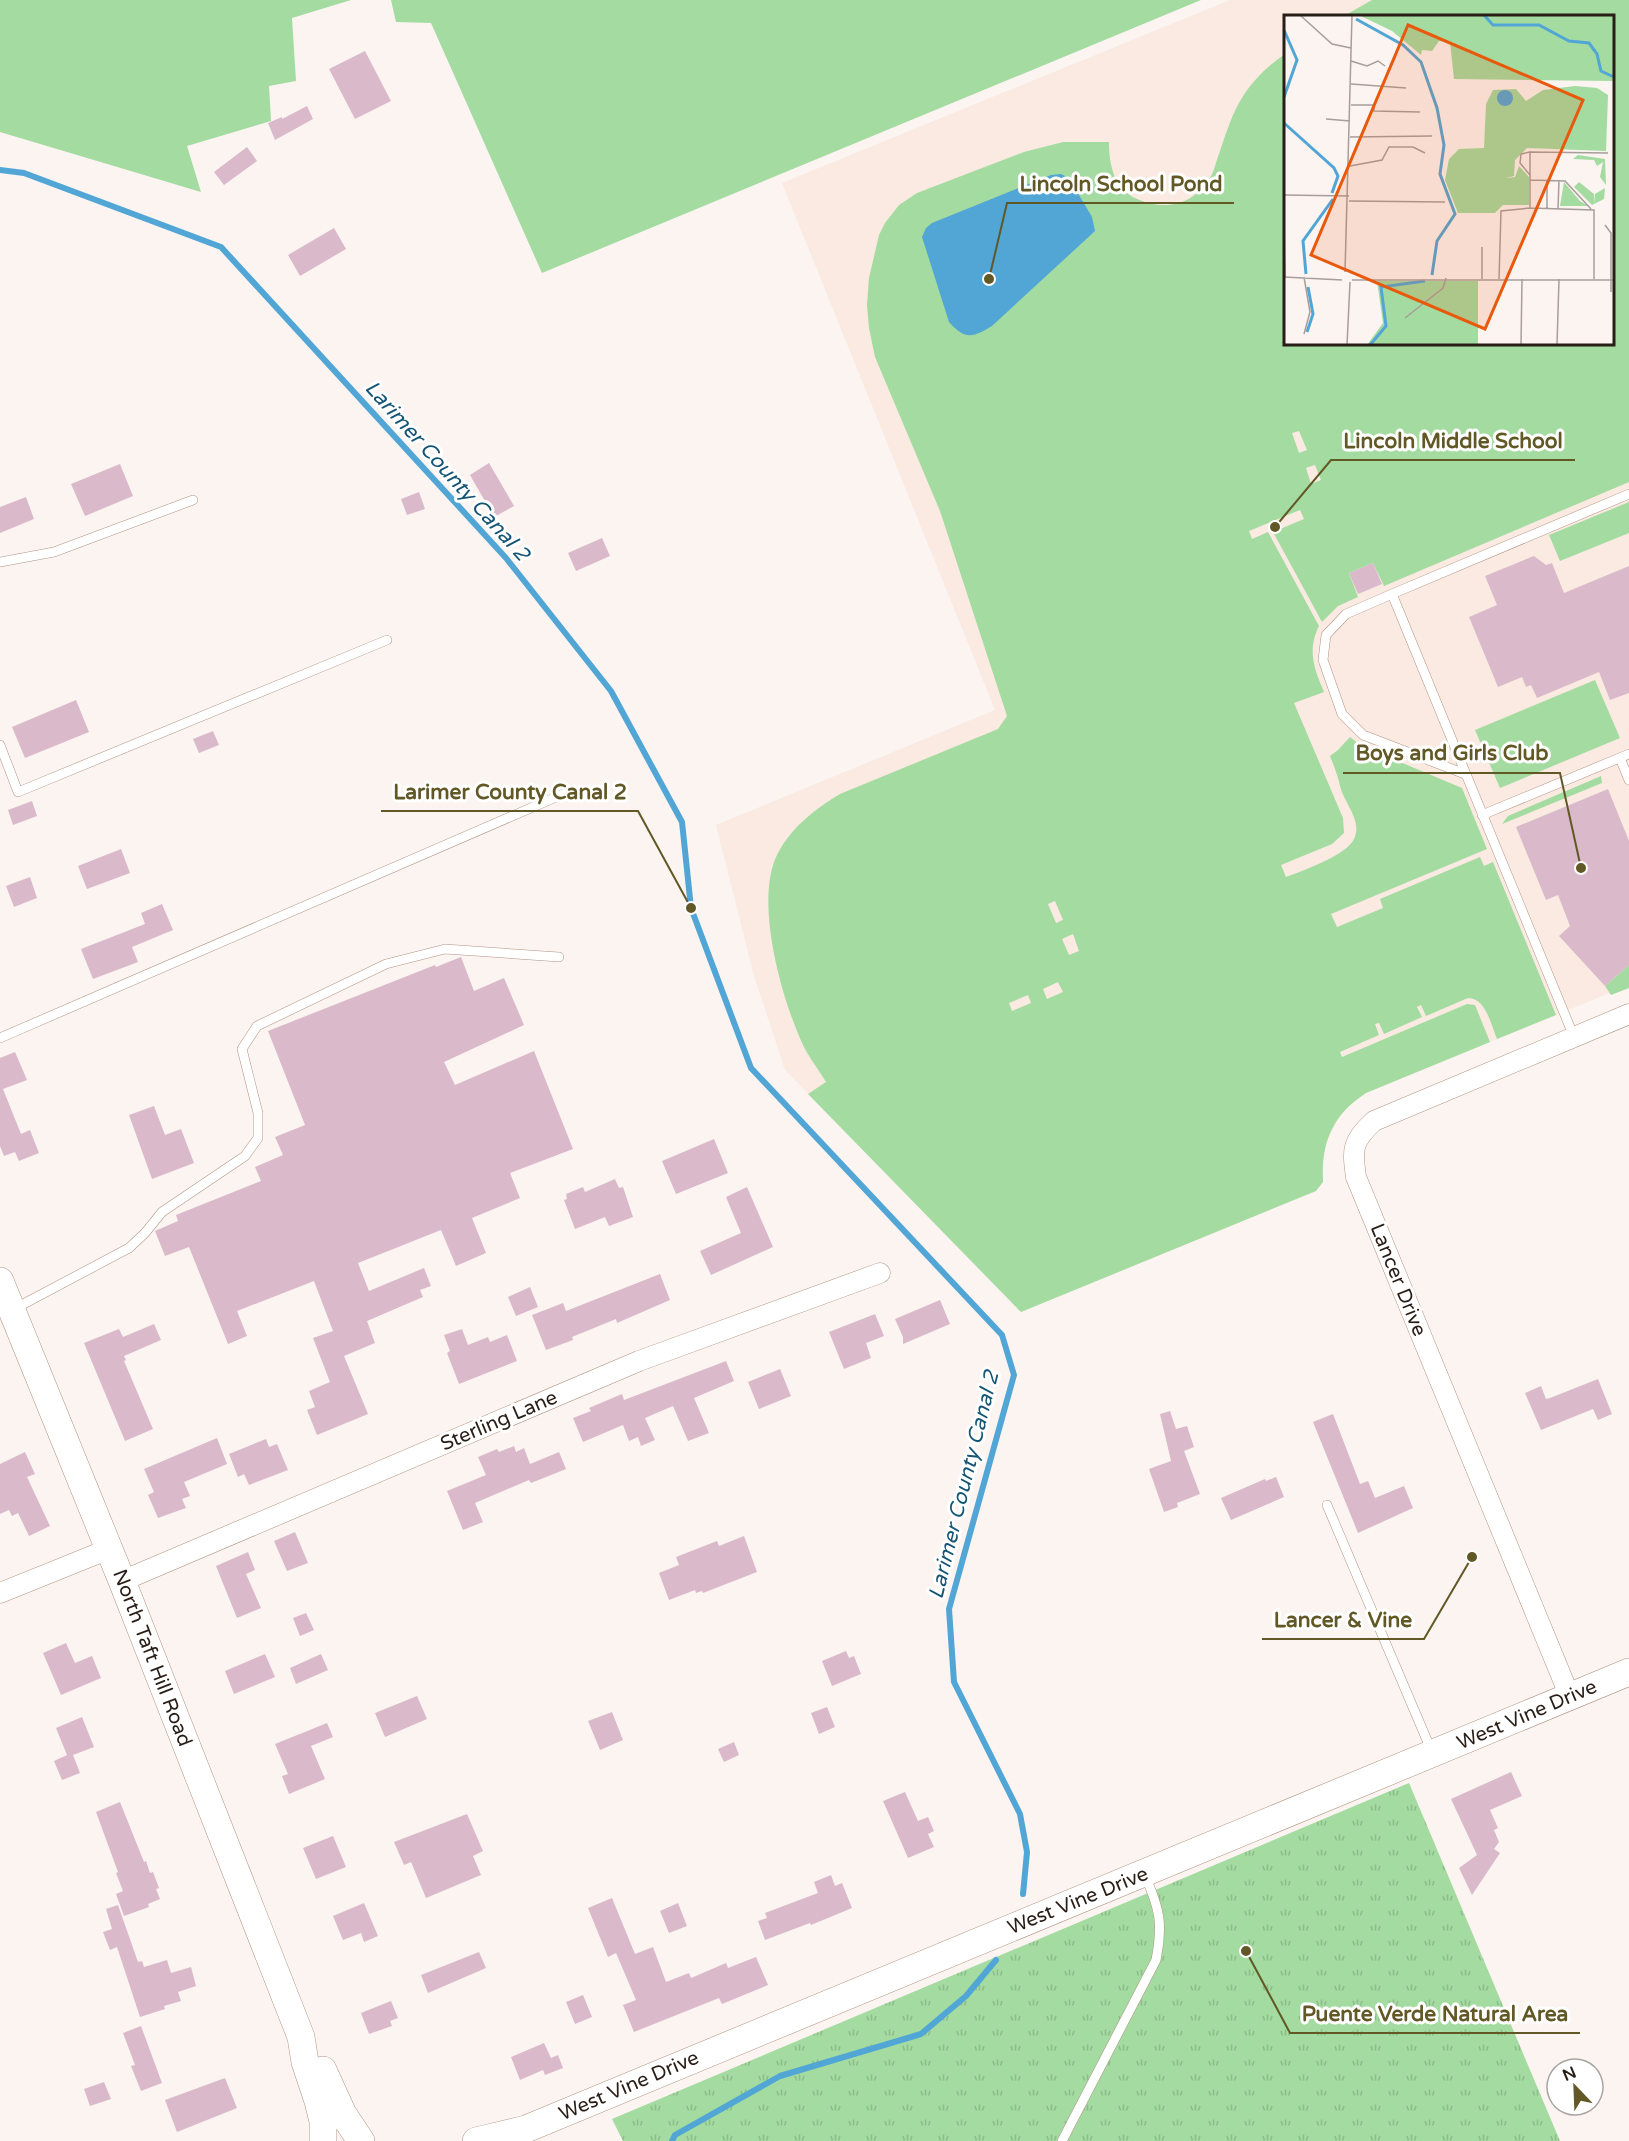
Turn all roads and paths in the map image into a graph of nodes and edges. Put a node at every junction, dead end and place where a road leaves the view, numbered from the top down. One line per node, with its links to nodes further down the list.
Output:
1 (1629, 494): 4 (lane)
2 (193, 500): 3 (lane)
3 (0, 561)
4 (1392, 594): 8 (lane); 8 (lane)
5 (387, 640): 6 (lane)
6 (0, 745)
7 (1624, 756): 9 (lane); 11 (lane)
8 (1465, 774): 11 (lane)
9 (1629, 780)
10 (563, 794): 15 (lane)
11 (1482, 815): 14 (lane)
12 (559, 957): 18 (lane)
13 (1629, 1014): 14 (street, Lancer Drive)
14 (1574, 1037): 24 (street, Lancer Drive)
15 (0, 1038)
16 (880, 1273): 21 (street, Sterling Lane)
17 (0, 1281): 18 (street, North Taft Hill Road)
18 (12, 1310): 20 (street, North Taft Hill Road)
19 (1327, 1505): 25 (lane)
20 (109, 1549): 21 (street, North Taft Hill Road); 22 (street)
21 (122, 1581): 27 (street, North Taft Hill Road)
22 (0, 1593)
23 (1629, 1672): 24 (street, West Vine Drive)
24 (1570, 1697): 25 (street, West Vine Drive)
25 (1433, 1754): 26 (street, West Vine Drive)
26 (1144, 1874): 28 (street, West Vine Drive); 32 (lane)
27 (301, 2037): 29 (street, North Taft Hill Road); 30 (street, North Taft Hill Road)
28 (517, 2135): 31 (street, West Vine Drive)
29 (323, 2141)
30 (361, 2141)
31 (476, 2141)
32 (1062, 2141)

